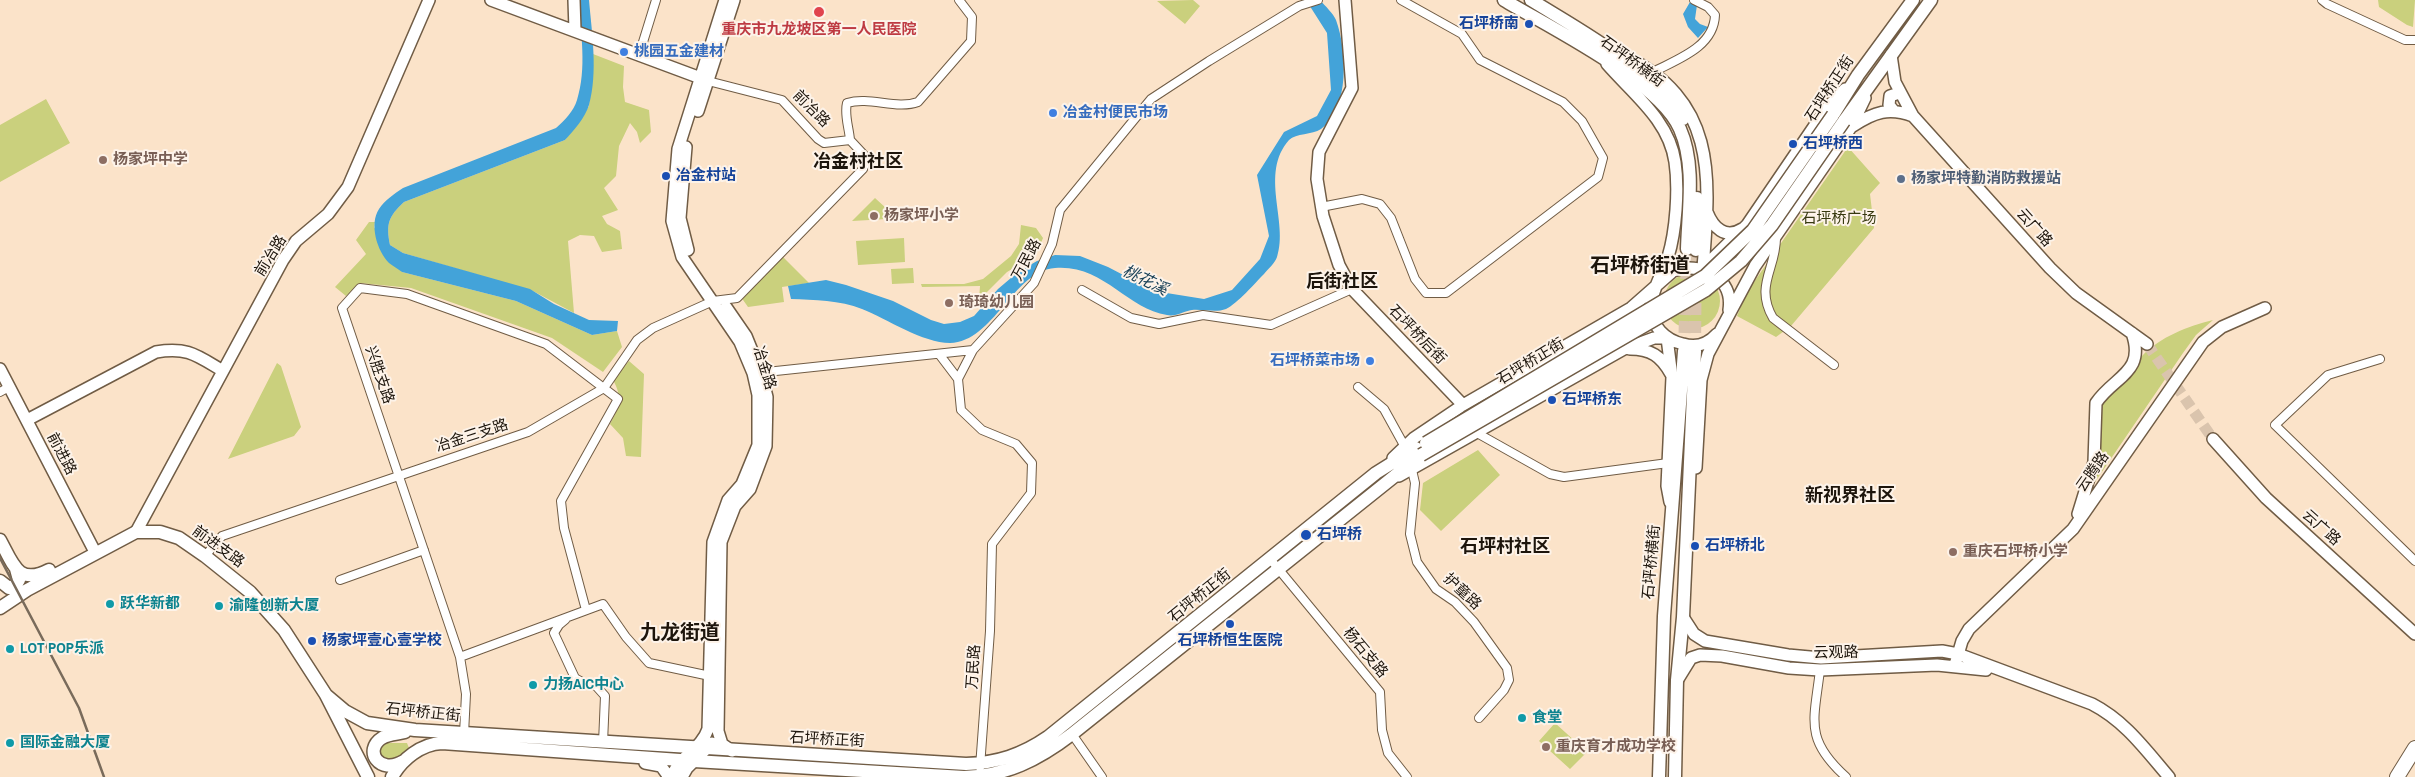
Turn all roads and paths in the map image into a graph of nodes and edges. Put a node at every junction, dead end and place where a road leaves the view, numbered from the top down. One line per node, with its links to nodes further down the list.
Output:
1 (429, 0): 52 (street, 前冶路)
2 (491, 0): 17 (street, 前冶路)
3 (574, 0): 17 (street)
4 (656, 0): 19 (street)
5 (725, 0): 24 (street, 冶金路)
6 (734, 0): 24 (street, 冶金路)
7 (959, 0): 29 (street)
8 (1318, 0): 47 (street, 万民路)
9 (1345, 0): 30 (street, 石坪桥后街)
10 (1401, 0): 30 (street)
11 (1504, 0): 20 (main road, 石坪桥横街)
12 (1531, 0): 20 (main road, 石坪桥横街)
13 (1694, 0): 22 (street)
14 (1913, 0): 23 (main road, 石坪桥正街)
15 (1931, 0): 21 (main road, 石坪桥正街)
16 (2322, 0): 18 (street)
17 (575, 30): 19 (street, 前冶路)
18 (2415, 40)
19 (639, 54): 24 (street, 前冶路)
20 (1606, 54): 22 (street); 34 (main road, 石坪桥横街); 36 (street)
21 (1891, 55): 25 (street, 云广路); 28 (main road, 石坪桥正街)
22 (1653, 72): 31 (street)
23 (1858, 75): 28 (main road, 石坪桥正街); 32 (street)
24 (704, 79): 29 (street, 前冶路); 39 (street, 冶金路)
25 (1899, 93): 26 (street); 27 (street, 云广路)
26 (1893, 110): 27 (street); 28 (street)
27 (1913, 116): 43 (street, 云广路)
28 (1843, 121): 33 (street); 63 (main road, 石坪桥正街, bridge)
29 (850, 140): 39 (street)
30 (1321, 207): 37 (street, 石坪桥后街)
31 (1707, 212): 32 (street); 35 (street)
32 (1747, 226): 35 (street)
33 (1776, 236): 41 (street); 50 (street)
34 (1691, 250)
35 (1702, 268): 36 (street); 41 (street)
36 (1660, 282): 44 (street); 59 (street)
37 (1352, 288): 38 (street); 59 (street, 石坪桥后街)
38 (1082, 290)
39 (717, 300): 53 (street, 冶金路); 57 (street, 冶金三支路)
40 (2265, 308): 70 (street, 云腾路)
41 (1729, 314): 42 (street)
42 (1721, 330): 44 (street); 69 (street)
43 (2132, 333): 45 (street, 云广路); 70 (street)
44 (1667, 338): 46 (street); 54 (street)
45 (2147, 344)
46 (1624, 349): 54 (street); 61 (street)
47 (973, 350): 48 (street); 55 (street, 万民路)
48 (939, 354): 53 (street); 55 (street)
49 (2380, 359): 76 (street)
50 (1834, 365)
51 (0, 369): 58 (street, 前进路)
52 (223, 371): 60 (street); 71 (street, 前冶路)
53 (757, 373): 91 (street, 冶金路); 96 (street, 冶金路)
54 (1672, 376): 64 (street)
55 (958, 379): 107 (street, 万民路)
56 (1358, 387): 63 (street)
57 (604, 388): 66 (street, 冶金三支路); 66 (street, 兴胜支路); 82 (street)
58 (5, 390): 60 (street, 前进路)
59 (1463, 405): 63 (street)
60 (27, 420): 74 (street, 前进路)
61 (1478, 433): 64 (street); 65 (street)
62 (2213, 438): 85 (street, 云广路)
63 (1414, 450): 67 (main road, 石坪桥正街)
64 (1668, 463): 68 (street)
65 (1412, 470): 67 (street); 94 (street, 护童路)
66 (398, 475): 73 (street, 兴胜支路); 75 (street, 冶金三支路)
67 (1380, 479): 77 (main road, 石坪桥正街)
68 (1673, 515): 69 (main road, 石坪桥横街); 114 (main road, 石坪桥横街)
69 (1687, 518): 84 (main road, 石坪桥横街)
70 (2073, 529): 89 (street, 云腾路)
71 (136, 532): 74 (main road, 前进支路); 75 (main road, 前进支路)
72 (0, 540): 78 (main road)
73 (424, 550): 79 (street); 88 (street, 兴胜支路)
74 (96, 552): 78 (main road); 81 (main road, 前进支路)
75 (205, 556): 93 (main road, 前进支路)
76 (2415, 561)
77 (1275, 565): 98 (main road, 石坪桥正街); 107 (main road, 石坪桥正街); 113 (street, 杨石支路)
78 (16, 569): 80 (main road)
79 (340, 580)
80 (0, 581)
81 (0, 608)
82 (586, 610): 83 (street); 91 (street)
83 (572, 615): 88 (street); 99 (street)
84 (1683, 617): 86 (street); 92 (main road, 石坪桥横街)
85 (2415, 634)
86 (1705, 641): 87 (street); 89 (street, 云观路)
87 (1700, 655): 90 (street, 云观路); 92 (street)
88 (460, 657): 97 (street, 兴胜支路)
89 (1956, 659): 90 (street, 云观路); 117 (street, 云观路)
90 (1820, 670): 116 (street)
91 (710, 676): 96 (street, 冶金路)
92 (1677, 680): 115 (main road, 石坪桥横街)
93 (326, 695): 95 (main road, 石坪桥正街); 108 (main road, 前进支路)
94 (1479, 718)
95 (415, 730): 97 (main road, 石坪桥正街); 105 (main road)
96 (713, 730): 102 (street); 103 (street)
97 (464, 734): 99 (main road, 石坪桥正街)
98 (1072, 734): 107 (main road, 石坪桥正街); 112 (street)
99 (603, 743): 100 (main road, 石坪桥正街)
100 (660, 747): 103 (main road, 石坪桥正街); 106 (street)
101 (2415, 748): 118 (highway)
102 (734, 751): 103 (main road, 石坪桥正街); 107 (main road, 石坪桥正街)
103 (698, 753): 106 (main road, 石坪桥正街); 107 (main road, 石坪桥正街); 111 (street)
104 (619, 755): 105 (main road, 石坪桥正街); 106 (main road, 石坪桥正街); 110 (street)
105 (407, 759): 109 (main road, 石坪桥正街)
106 (680, 760): 110 (street); 111 (street)
107 (980, 770)
108 (368, 777)
109 (392, 777)
110 (670, 777)
111 (680, 777)
112 (1102, 777)
113 (1407, 777)
114 (1659, 777)
115 (1675, 777)
116 (1846, 777)
117 (2169, 777)
118 (2396, 777)

